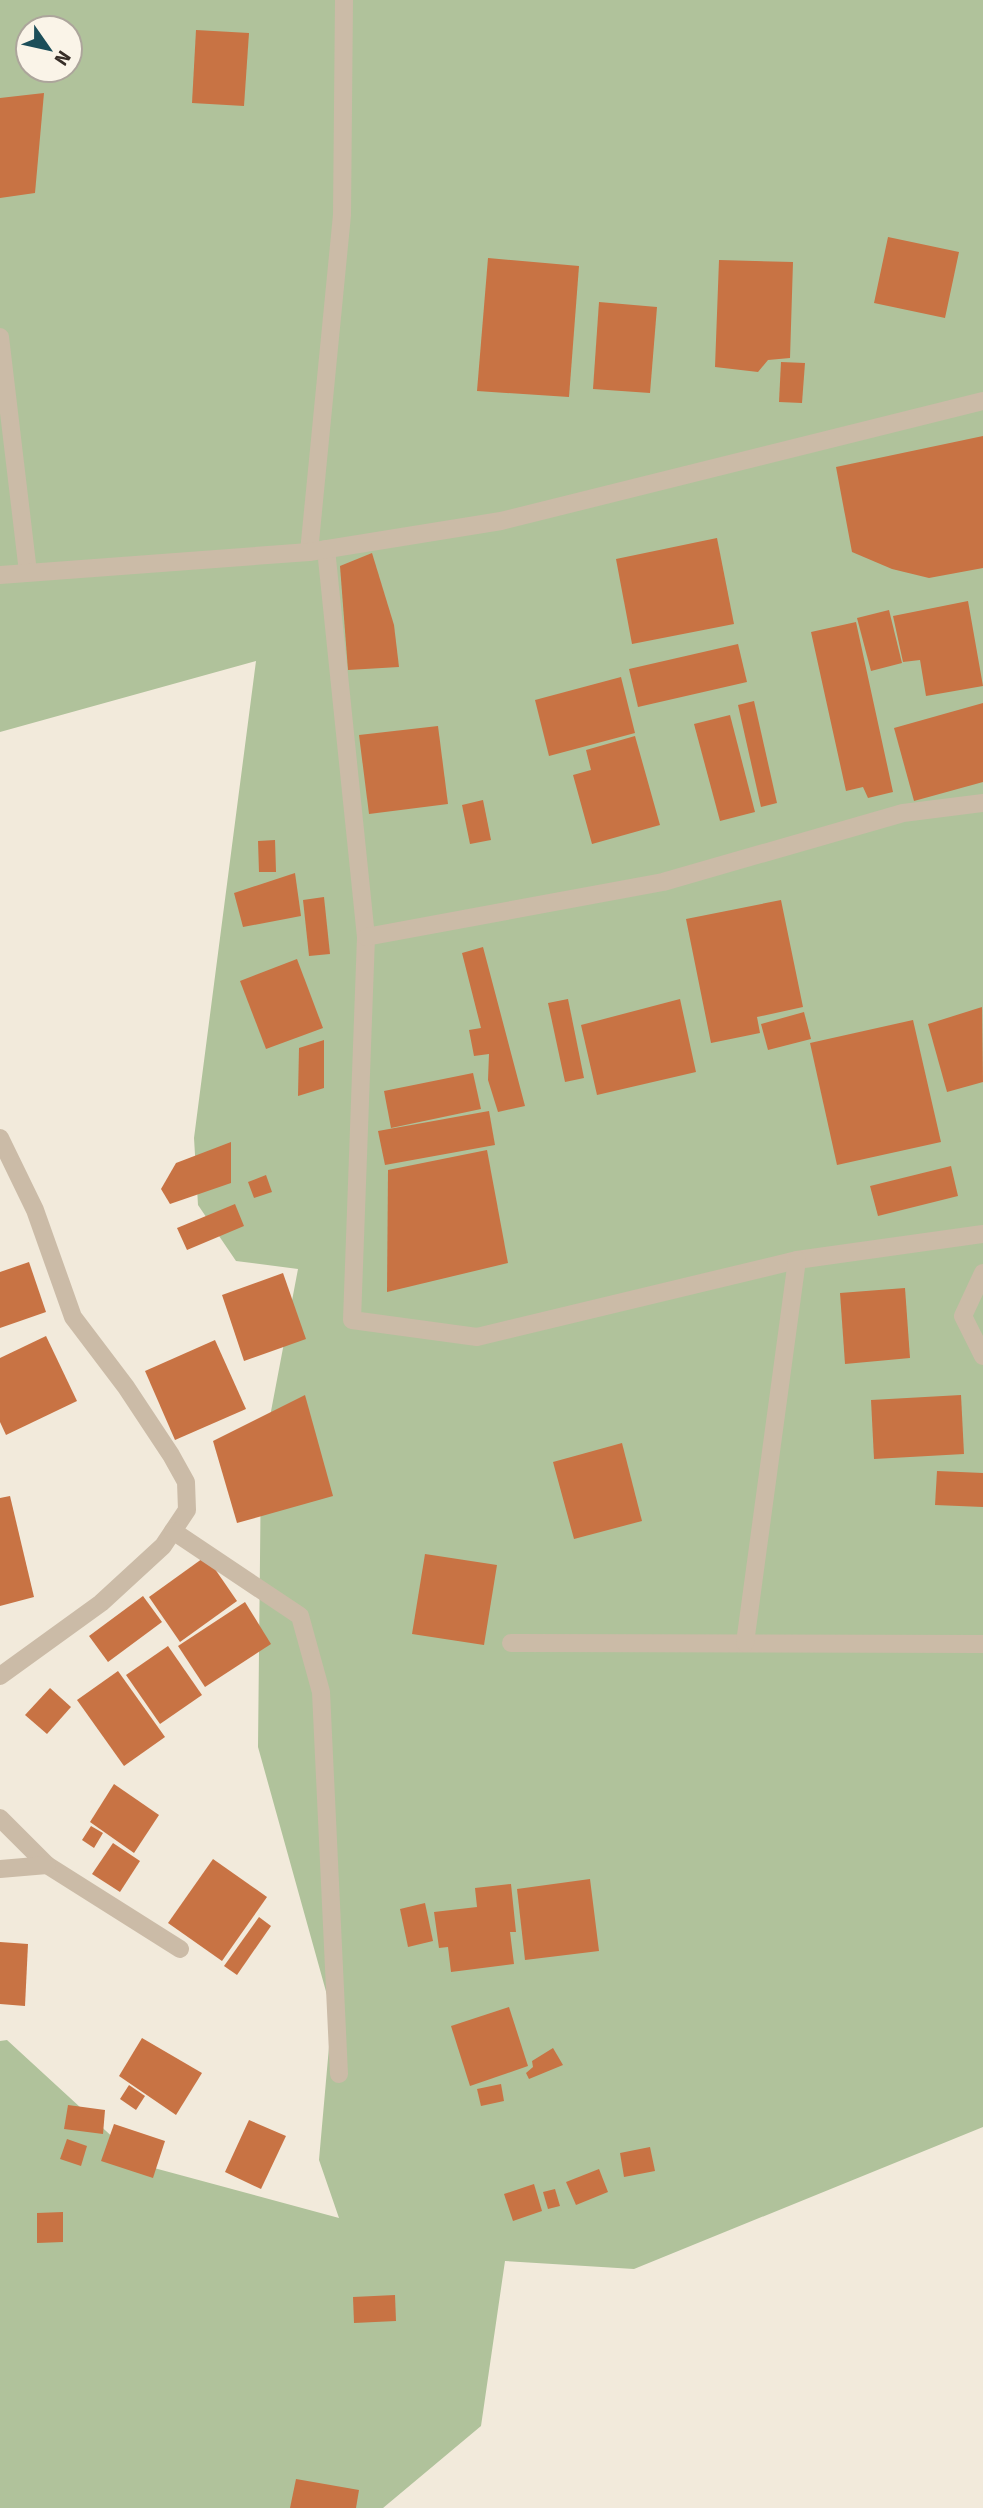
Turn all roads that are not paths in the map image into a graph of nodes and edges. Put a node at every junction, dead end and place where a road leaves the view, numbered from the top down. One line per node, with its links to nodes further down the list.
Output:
1 (344, 0): 4 (street)
2 (0, 337): 5 (street)
3 (983, 401): 4 (street)
4 (318, 551): 5 (street); 8 (street)
5 (28, 572): 6 (street)
6 (0, 575)
7 (983, 803): 8 (street)
8 (366, 937): 11 (street)
9 (0, 1138): 14 (street)
10 (983, 1234): 11 (street)
11 (797, 1260): 16 (street)
12 (983, 1273): 13 (street)
13 (983, 1356)
14 (173, 1531): 18 (street); 23 (street)
15 (512, 1643): 16 (street)
16 (745, 1643): 17 (street)
17 (983, 1644)
18 (0, 1676)
19 (0, 1818): 20 (street)
20 (47, 1865): 21 (street); 22 (street)
21 (0, 1869)
22 (180, 1949)
23 (339, 2074)

